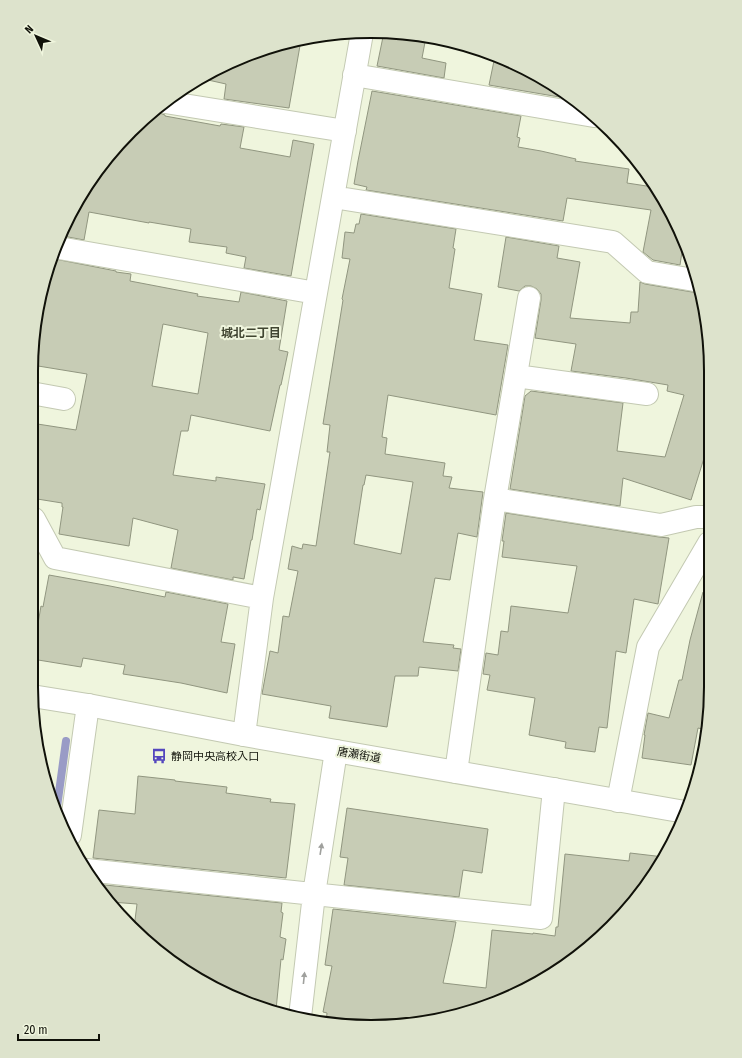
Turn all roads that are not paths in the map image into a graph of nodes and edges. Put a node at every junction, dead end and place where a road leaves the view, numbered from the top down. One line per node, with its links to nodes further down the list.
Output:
1 (361, 38): 2 (street)
2 (354, 75): 4 (street); 5 (street)
3 (173, 103): 5 (street)
4 (583, 114)
5 (345, 131): 6 (street)
6 (333, 197): 8 (street); 9 (street)
7 (61, 248): 9 (street)
8 (691, 280)
9 (316, 293): 19 (street)
10 (529, 298): 11 (street)
11 (516, 376): 13 (street); 15 (street)
12 (38, 394): 14 (street)
13 (647, 394)
14 (64, 399)
15 (495, 499): 16 (street); 24 (street)
16 (704, 517)
17 (38, 527): 19 (street)
18 (704, 552): 26 (street)
19 (262, 598): 22 (street)
20 (38, 697): 21 (street, 唐瀬街道)
21 (88, 705): 22 (street, 唐瀬街道); 28 (street)
22 (244, 735): 23 (street, 唐瀬街道)
23 (336, 751): 24 (street, 唐瀬街道); 30 (street, one-way to 23)
24 (456, 772): 25 (street, 唐瀬街道)
25 (554, 789): 26 (street, 唐瀬街道); 30 (street)
26 (618, 800): 27 (street, 唐瀬街道)
27 (680, 811)
28 (70, 831)
29 (93, 871): 30 (street)
30 (314, 894): 31 (street, one-way to 30)
31 (300, 1013)

